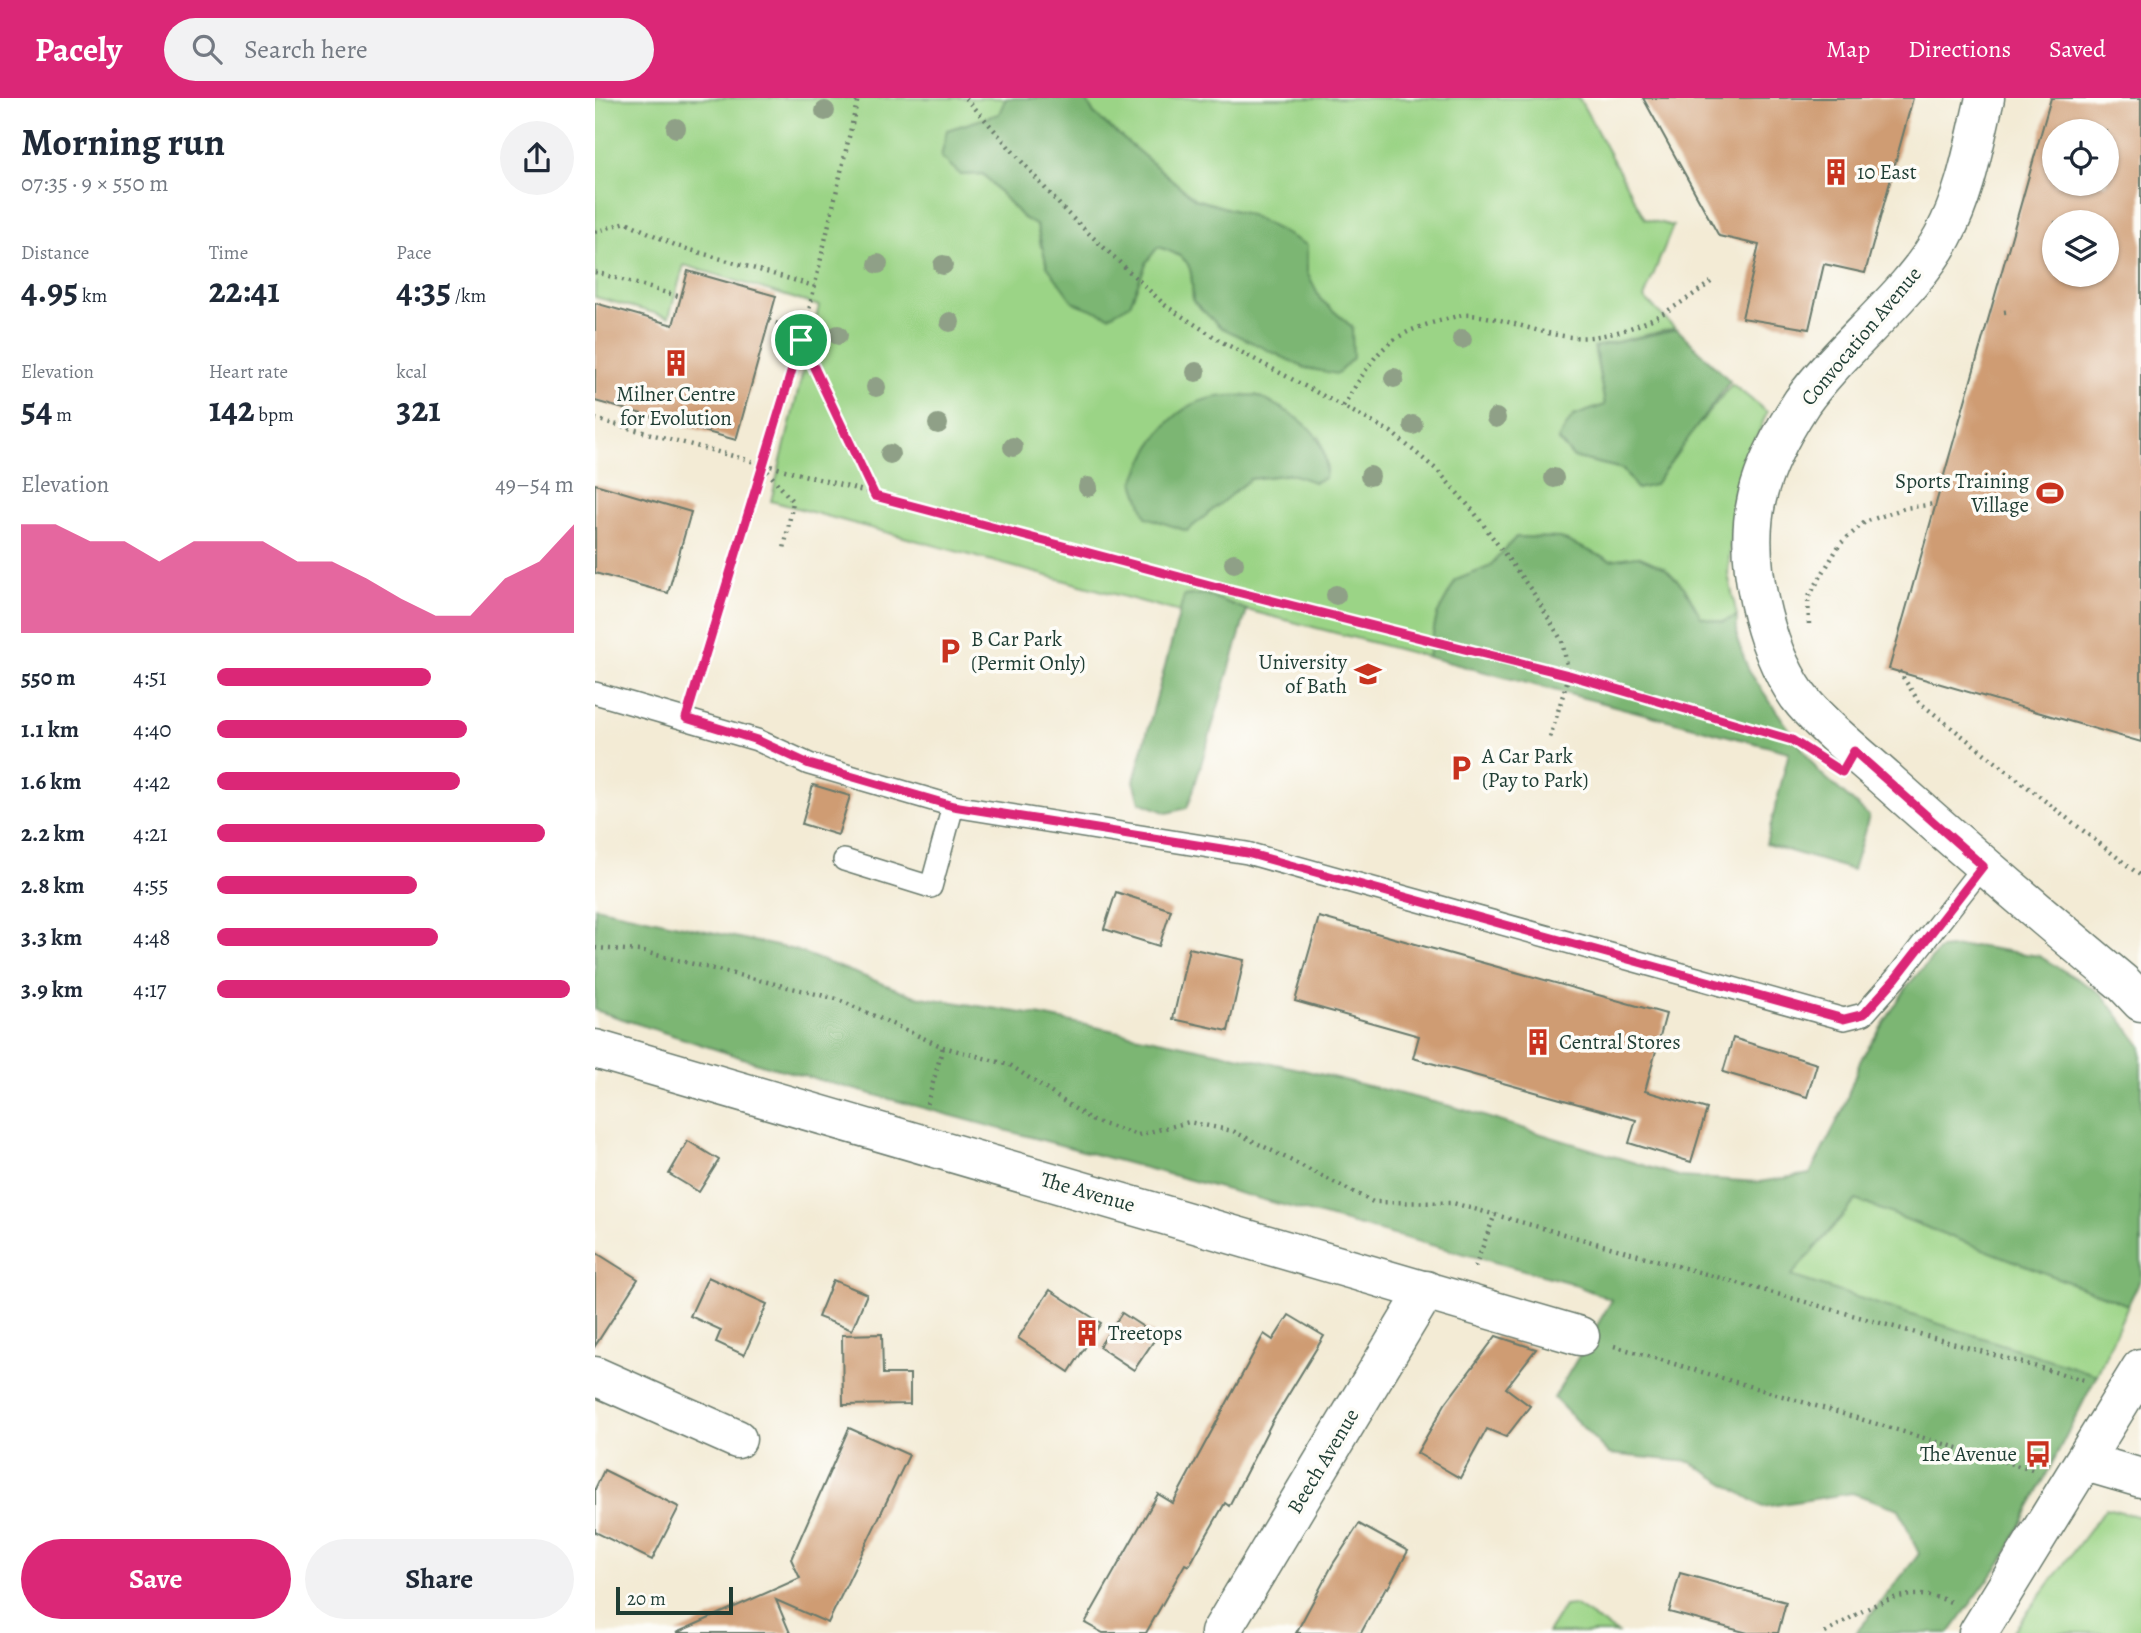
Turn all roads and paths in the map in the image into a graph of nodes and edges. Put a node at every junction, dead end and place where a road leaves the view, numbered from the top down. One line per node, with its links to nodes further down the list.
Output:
1 (858, 98): 7 (path)
2 (966, 98): 14 (path)
3 (1985, 98): 29 (street, Convocation Avenue)
4 (595, 232): 7 (path)
5 (595, 272): 8 (path)
6 (1711, 282): 14 (path)
7 (814, 286): 12 (path)
8 (681, 297)
9 (2011, 311): 10 (path)
10 (2004, 312)
11 (769, 321): 12 (path)
12 (804, 332): 13 (path)
13 (801, 340): 16 (path); 17 (path)
14 (1343, 406): 22 (path)
15 (595, 419): 16 (path)
16 (762, 465): 17 (path); 19 (path); 24 (path)
17 (875, 496): 22 (path)
18 (1935, 504): 20 (path)
19 (784, 549)
20 (1809, 633)
21 (1899, 671): 30 (path)
22 (1569, 675): 25 (path); 26 (path)
23 (595, 693): 24 (lane)
24 (686, 718): 27 (lane)
25 (1792, 740)
26 (1549, 741)
27 (953, 806): 28 (lane); 29 (lane)
28 (844, 860)
29 (1983, 866): 32 (street, Convocation Avenue)
30 (2141, 876)
31 (595, 948): 33 (path)
32 (2141, 1002)
33 (943, 1047): 35 (path); 36 (path)
34 (595, 1049): 35 (street, The Avenue)
35 (918, 1142): 37 (street, The Avenue)
36 (1495, 1214): 38 (path); 41 (path)
37 (1426, 1290): 38 (street, The Avenue); 46 (street, Beech Avenue)
38 (1463, 1301): 39 (street, The Avenue)
39 (1580, 1336): 43 (path)
40 (595, 1376): 42 (street)
41 (2134, 1380): 43 (street)
42 (737, 1439)
43 (2079, 1472): 44 (street); 45 (street)
44 (2141, 1478)
45 (1983, 1626): 47 (path)
46 (1220, 1633)
47 (1825, 1633)

